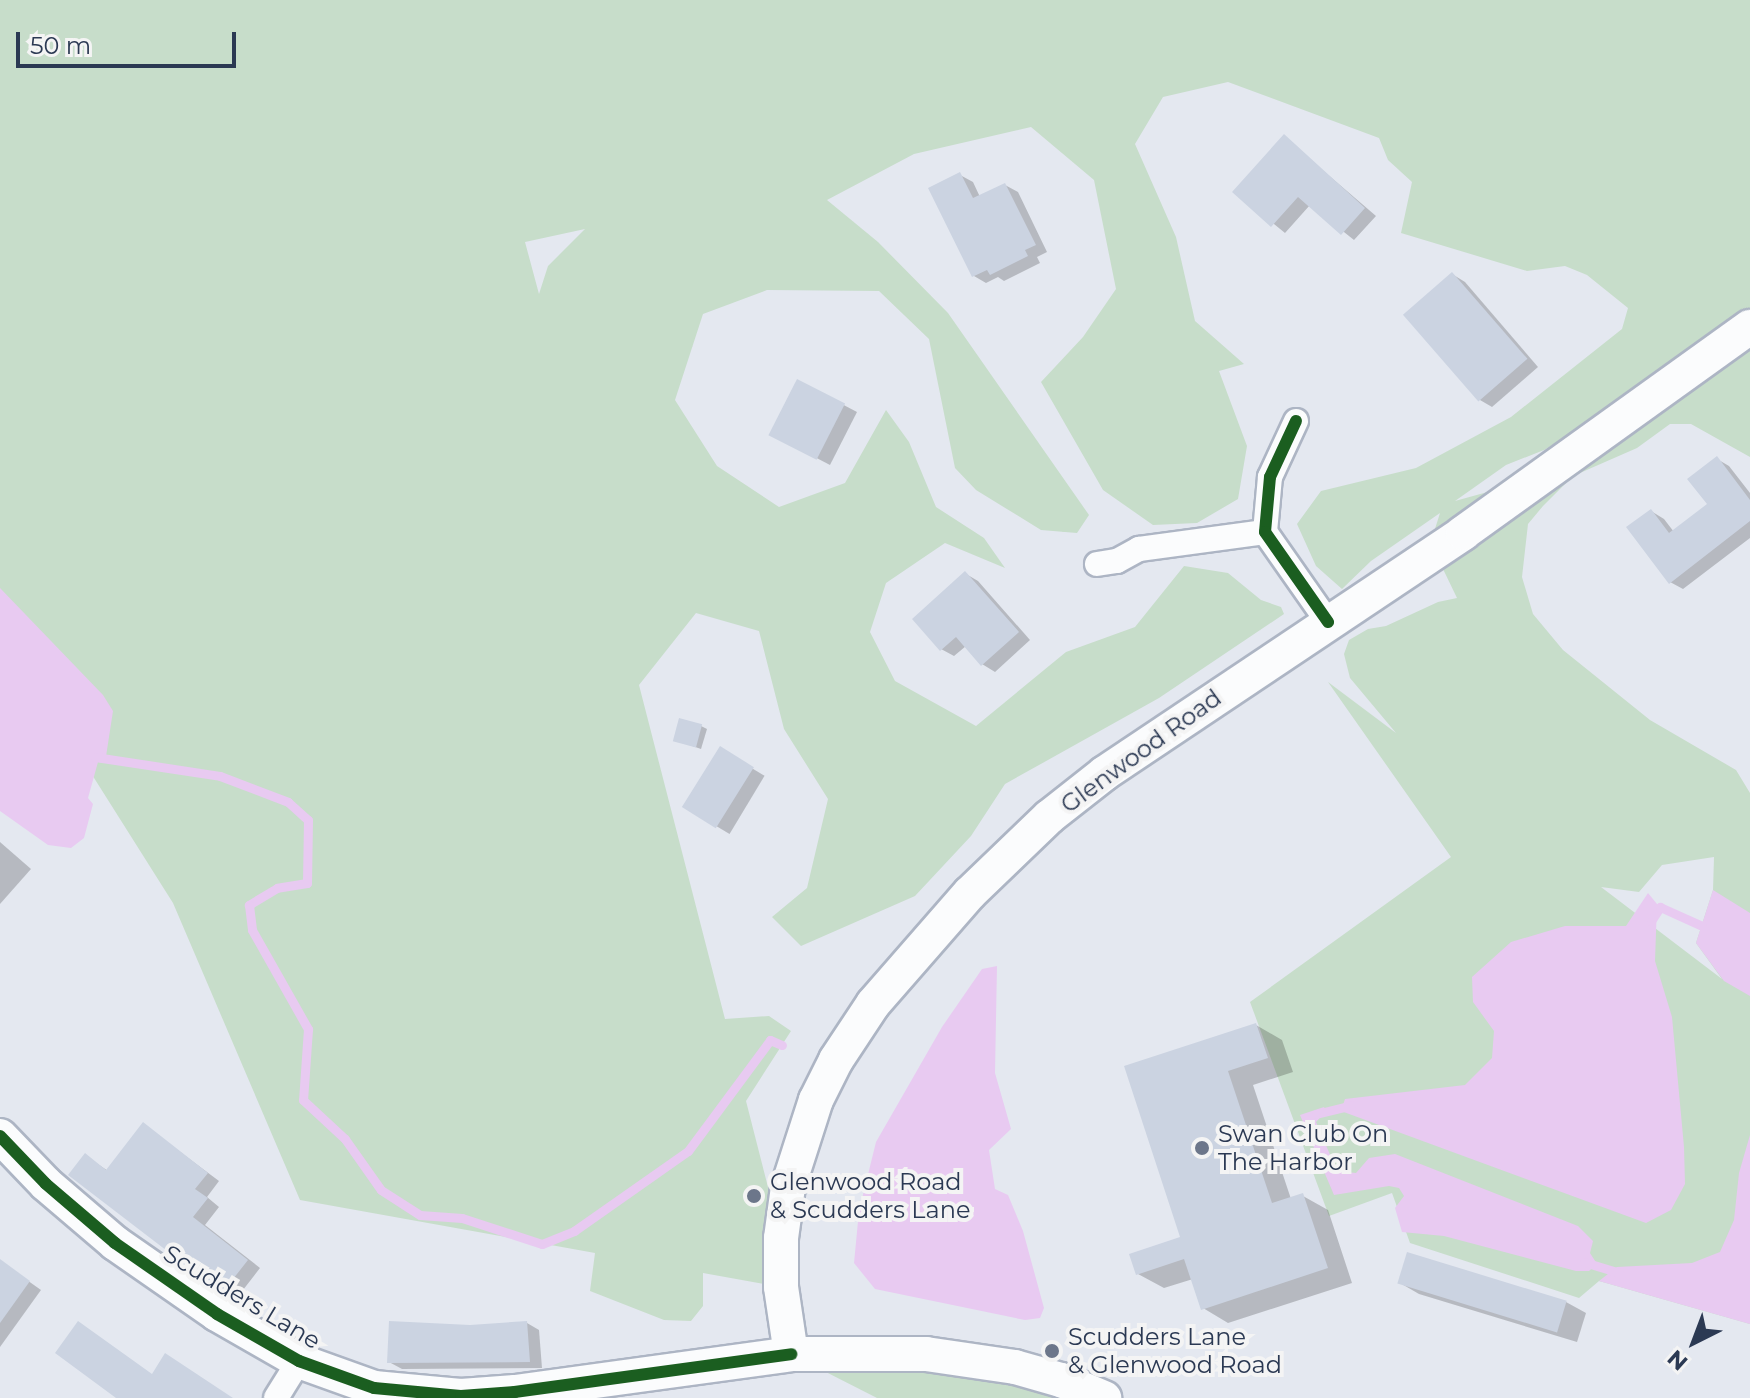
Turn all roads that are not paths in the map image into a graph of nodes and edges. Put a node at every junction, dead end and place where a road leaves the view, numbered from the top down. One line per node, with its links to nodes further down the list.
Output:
1 (1750, 327): 5 (main road, Glenwood Road)
2 (1296, 421): 3 (street)
3 (1265, 532): 4 (street); 5 (street)
4 (1097, 564)
5 (1328, 622): 7 (main road, Glenwood Road)
6 (0, 1136): 8 (main road, Scudders Lane)
7 (791, 1354): 8 (main road, Scudders Lane); 10 (main road, Scudders Lane)
8 (299, 1361): 9 (street)
9 (276, 1398)
10 (1104, 1398)

